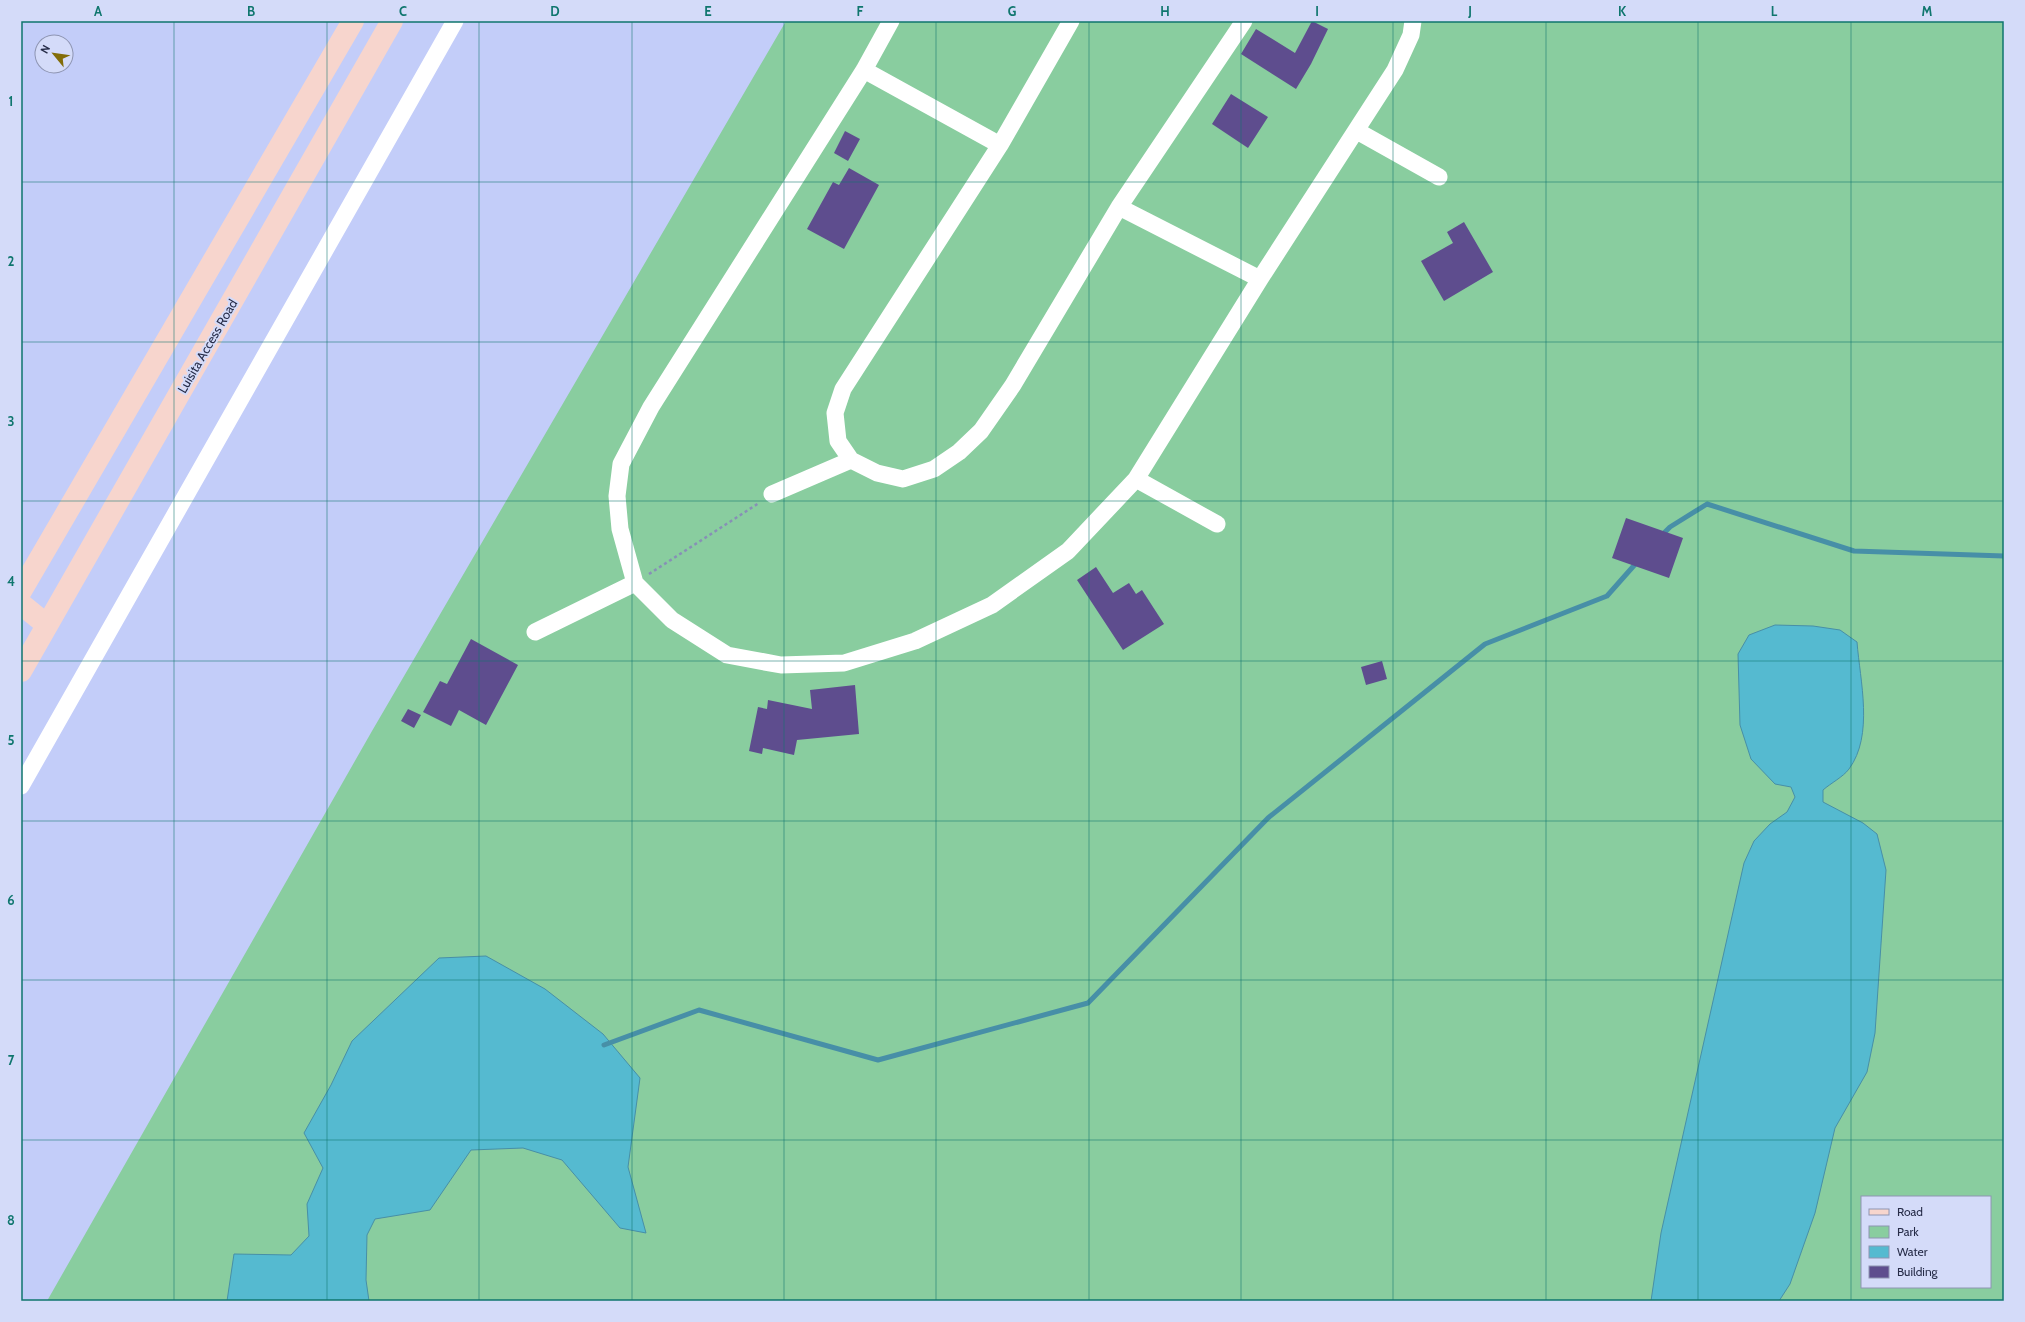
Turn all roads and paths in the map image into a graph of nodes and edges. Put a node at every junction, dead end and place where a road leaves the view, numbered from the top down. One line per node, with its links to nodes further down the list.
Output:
1 (354, 21): 19 (main road)
2 (392, 21): 21 (main road, Luisita Access Road)
3 (455, 21): 24 (street)
4 (891, 21): 8 (street)
5 (1071, 21): 10 (street)
6 (1244, 21): 12 (street)
7 (1413, 21): 9 (street)
8 (864, 70): 10 (street); 18 (street)
9 (1357, 131): 11 (street); 13 (street)
10 (1000, 145): 14 (street)
11 (1439, 177)
12 (1119, 207): 13 (street); 14 (street)
13 (1260, 279): 15 (street)
14 (852, 460): 16 (street)
15 (1136, 479): 17 (street); 18 (street)
16 (772, 494): 18 (path)
17 (1217, 524)
18 (635, 583): 22 (street)
19 (21, 591)
20 (21, 604): 21 (main road)
21 (47, 625): 23 (main road, Luisita Access Road)
22 (535, 632)
23 (21, 671)
24 (21, 786)

